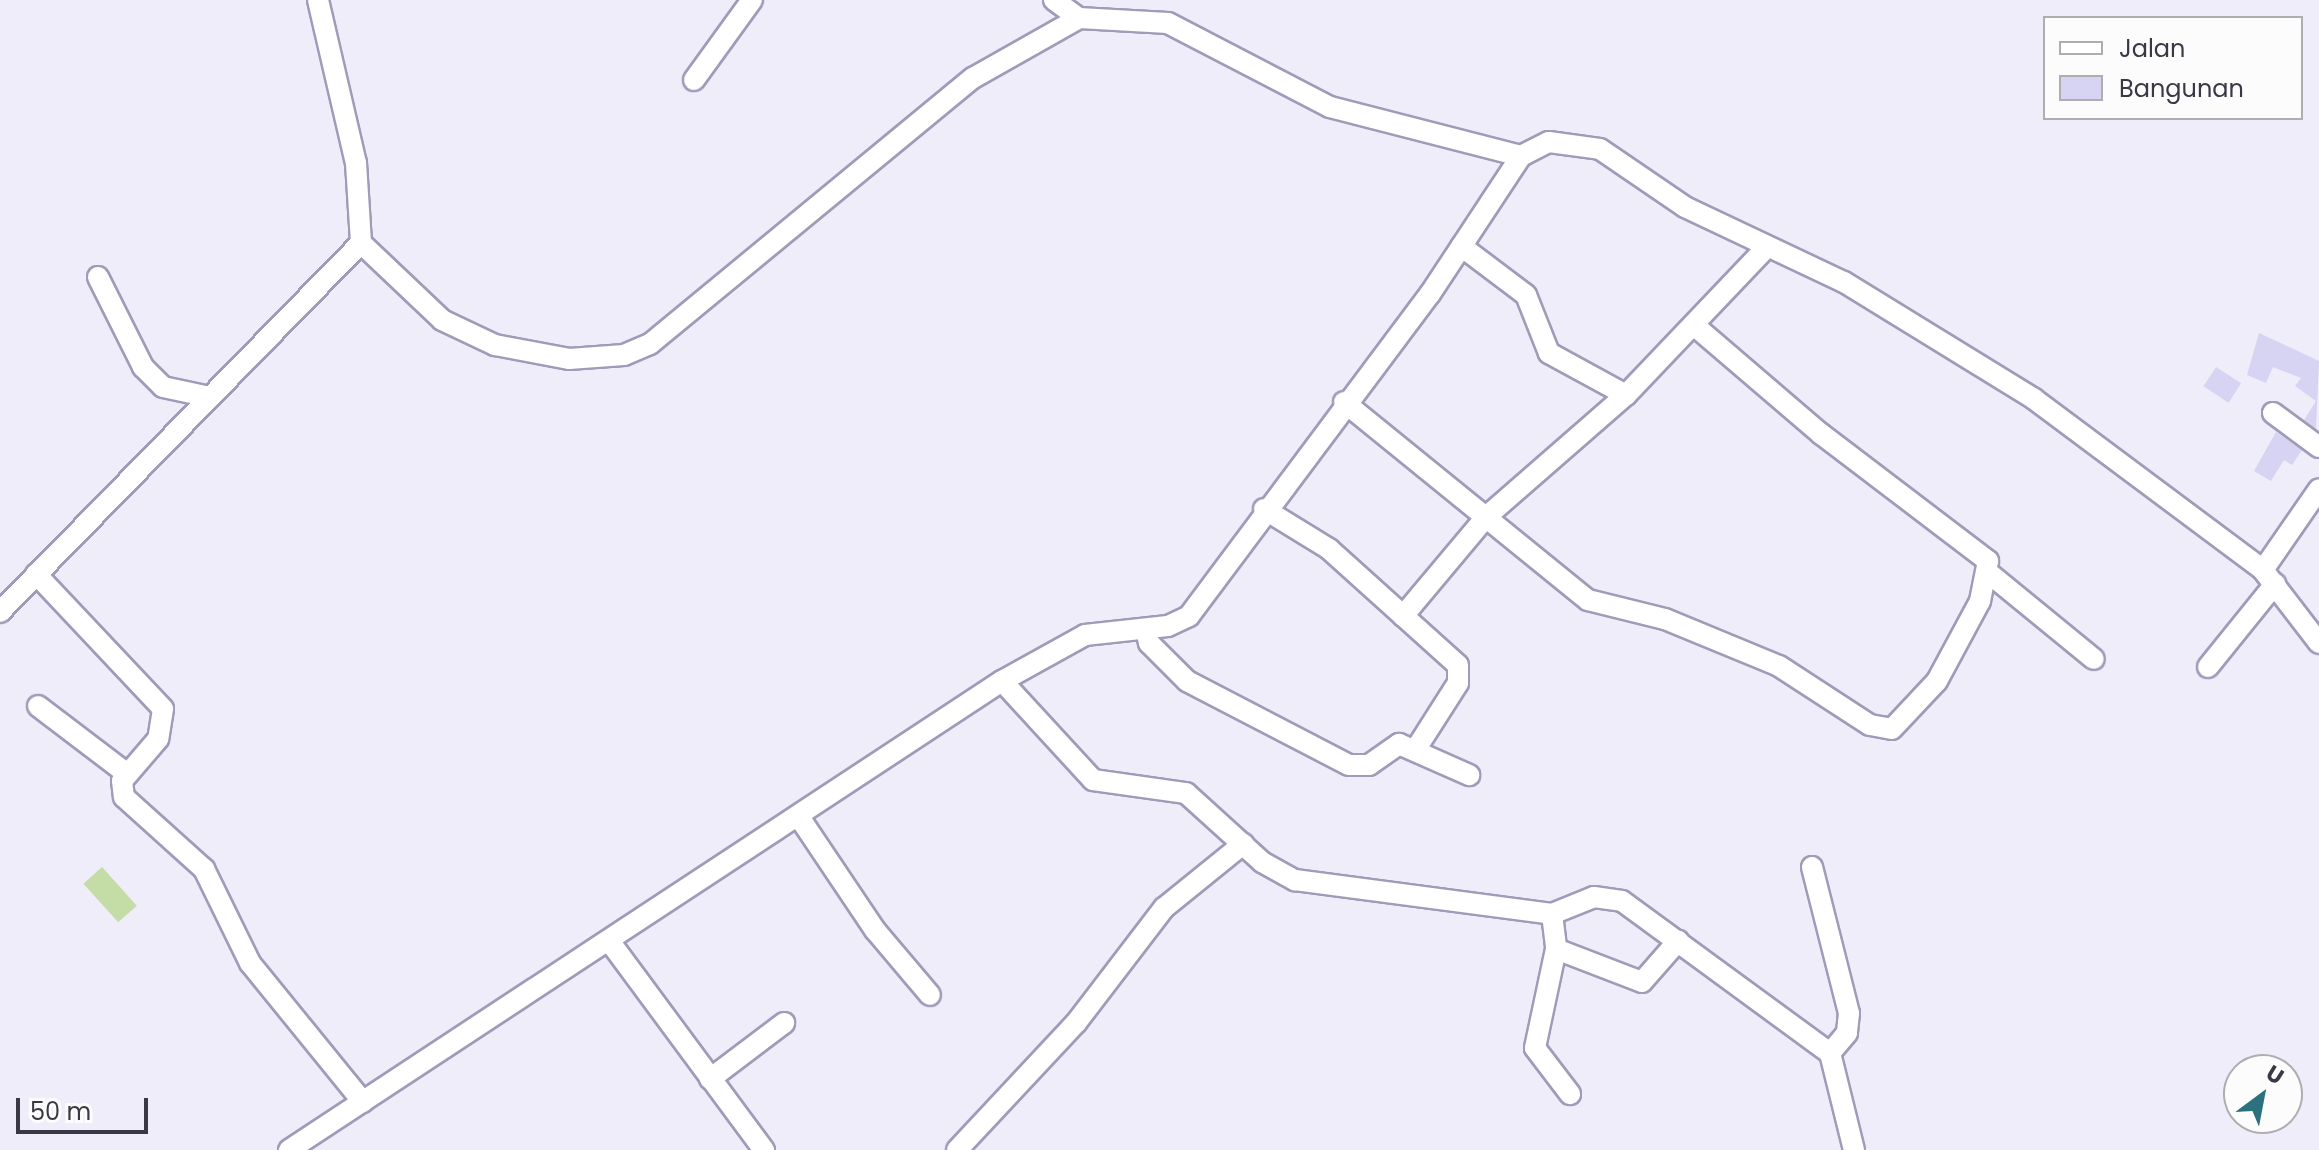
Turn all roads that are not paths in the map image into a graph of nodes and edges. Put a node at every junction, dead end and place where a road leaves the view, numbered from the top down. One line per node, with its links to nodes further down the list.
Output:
1 (318, 0): 7 (street)
2 (752, 0): 5 (street)
3 (1054, 0): 4 (street)
4 (1093, 12): 6 (street); 7 (street)
5 (694, 80)
6 (1521, 156): 8 (street); 9 (street)
7 (361, 243): 13 (street)
8 (1461, 246): 12 (street); 14 (street)
9 (1764, 250): 11 (street); 22 (street)
10 (98, 277): 13 (street)
11 (1694, 325): 12 (street); 21 (street)
12 (1626, 395): 19 (street)
13 (210, 397): 20 (street)
14 (1344, 402): 18 (street); 19 (street)
15 (2273, 413): 16 (street)
16 (2319, 447)
17 (2319, 489): 22 (street)
18 (1264, 509): 24 (street); 25 (street)
19 (1486, 517): 21 (street); 24 (street)
20 (36, 574): 23 (street); 32 (street)
21 (1990, 574): 27 (street)
22 (2269, 577): 26 (street); 28 (street)
23 (0, 612)
24 (1403, 616): 31 (street)
25 (1146, 630): 29 (street); 31 (street)
26 (2319, 643)
27 (2094, 659)
28 (2208, 667)
29 (1002, 681): 34 (street); 35 (street)
30 (38, 706): 32 (street)
31 (1417, 747): 33 (street)
32 (126, 773): 46 (street)
33 (1469, 775)
34 (799, 817): 39 (street); 41 (street)
35 (1243, 844): 37 (street); 49 (street)
36 (1812, 867): 43 (street)
37 (1552, 914): 38 (street); 40 (street)
38 (1678, 941): 40 (street); 43 (street)
39 (610, 942): 44 (street); 46 (street)
40 (1556, 949): 45 (street)
41 (930, 995)
42 (784, 1023): 44 (street)
43 (1830, 1053): 50 (street)
44 (710, 1079): 48 (street)
45 (1570, 1094)
46 (363, 1102): 47 (street)
47 (289, 1150)
48 (764, 1150)
49 (957, 1150)
50 (1854, 1150)

